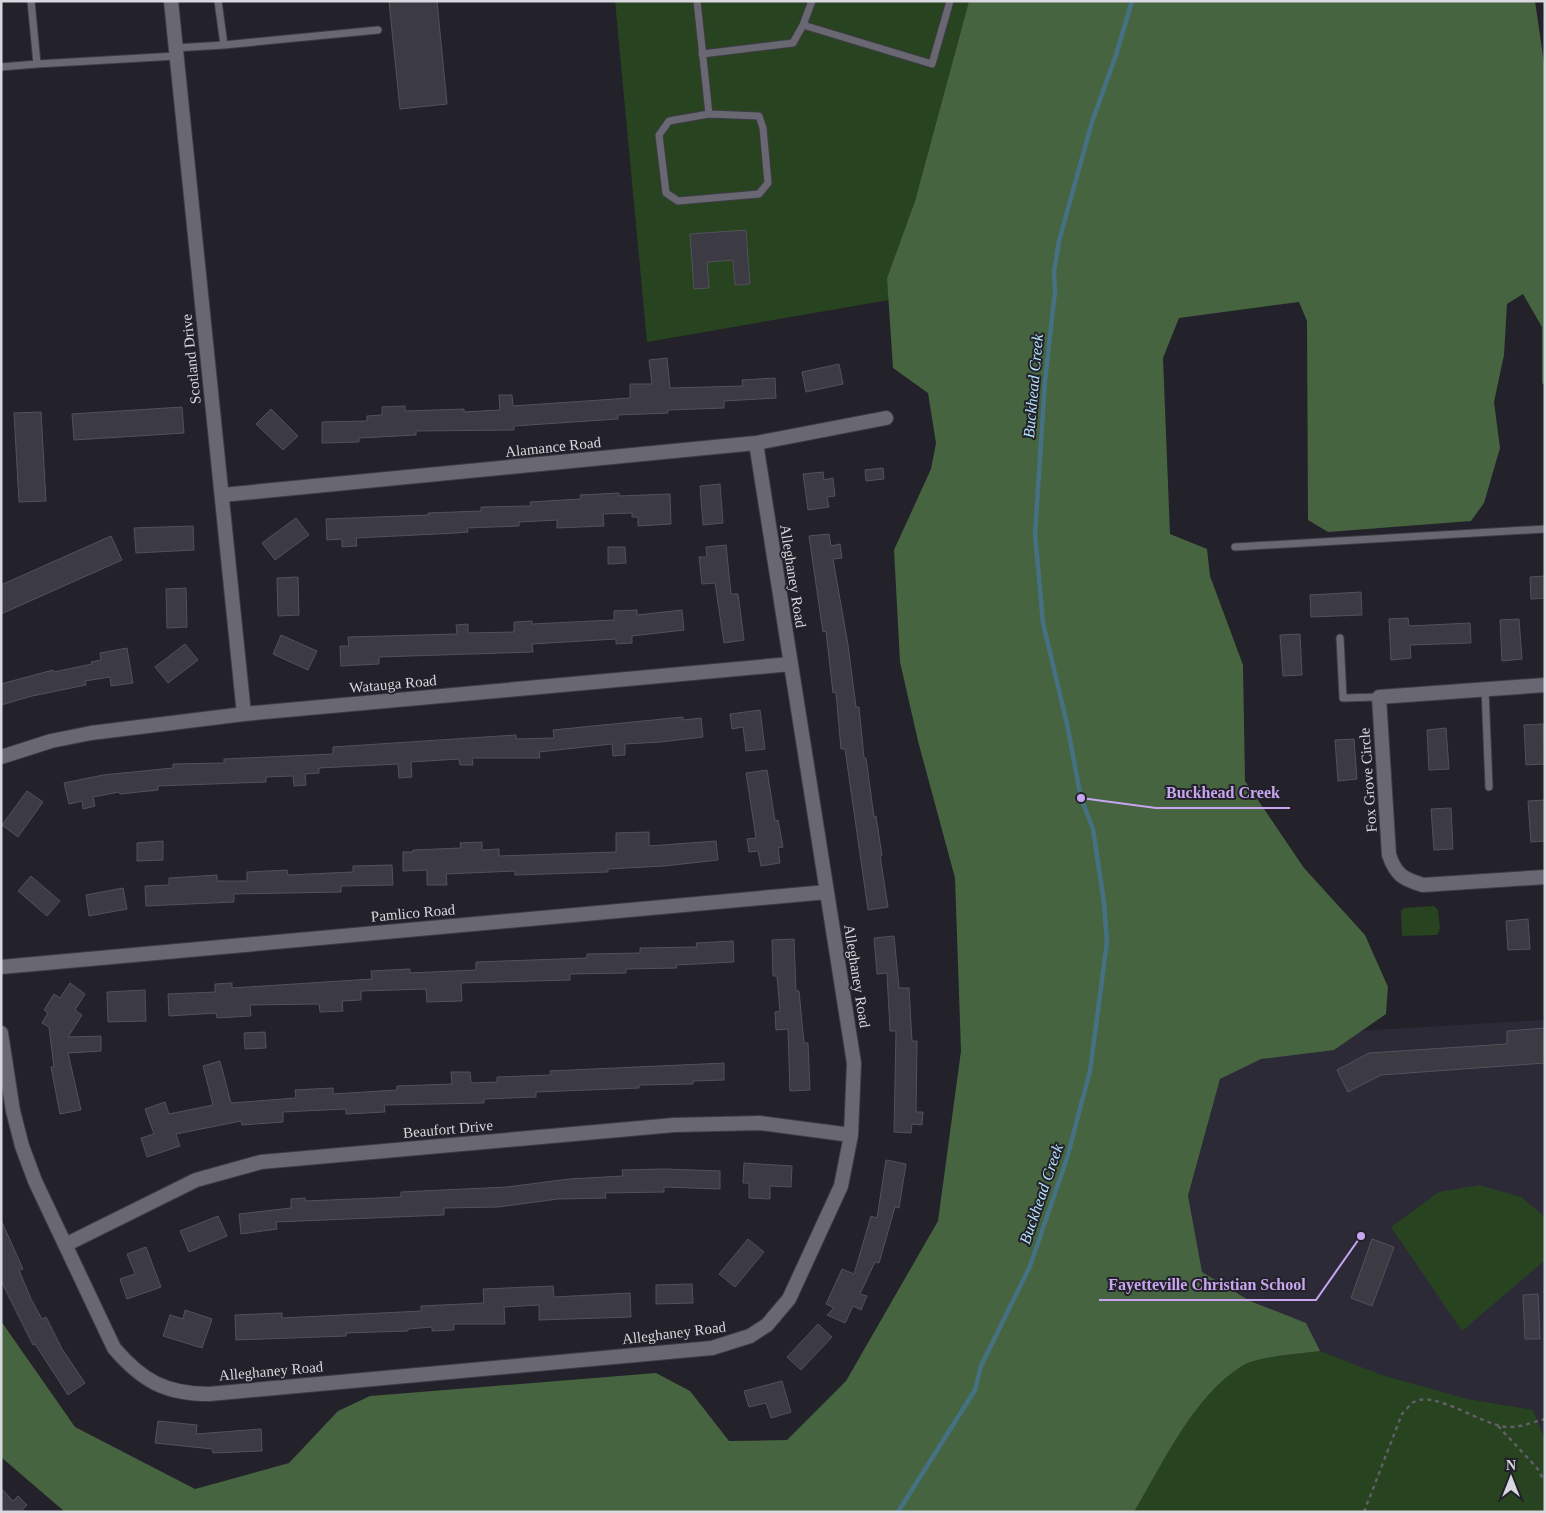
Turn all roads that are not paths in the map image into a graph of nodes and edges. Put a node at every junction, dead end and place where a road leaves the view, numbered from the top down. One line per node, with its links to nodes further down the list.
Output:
1 (31, 1): 12 (lane)
2 (171, 1): 10 (street, Scotland Drive)
3 (218, 1): 9 (lane)
4 (697, 1): 11 (lane)
5 (812, 1): 7 (lane)
6 (950, 1): 7 (lane)
7 (803, 25): 11 (lane)
8 (378, 30): 9 (lane)
9 (224, 46): 10 (lane)
10 (176, 52): 12 (lane); 17 (street, Scotland Drive)
11 (702, 54): 14 (lane)
12 (37, 64): 13 (lane)
13 (1, 67)
14 (709, 114): 14 (lane)
15 (886, 418): 16 (street, Alamance Road)
16 (756, 443): 17 (street, Alamance Road); 21 (street, Alleghaney Road)
17 (222, 495): 25 (street, Scotland Drive)
18 (1545, 529): 19 (lane)
19 (1235, 547)
20 (1340, 638): 24 (lane)
21 (791, 664): 25 (street, Watauga Road); 29 (street, Alleghaney Road)
22 (1545, 685): 23 (street)
23 (1485, 689): 24 (street); 27 (lane)
24 (1380, 697): 28 (street, Fox Grove Circle)
25 (244, 714): 26 (street, Watauga Road)
26 (1, 757)
27 (1490, 787)
28 (1545, 877)
29 (827, 892): 30 (street, Pamlico Road); 32 (street, Alleghaney Road)
30 (1, 967)
31 (1, 1033): 33 (street, Alleghaney Road)
32 (851, 1135): 33 (street, Beaufort Drive); 33 (street, Alleghaney Road)
33 (65, 1245)

